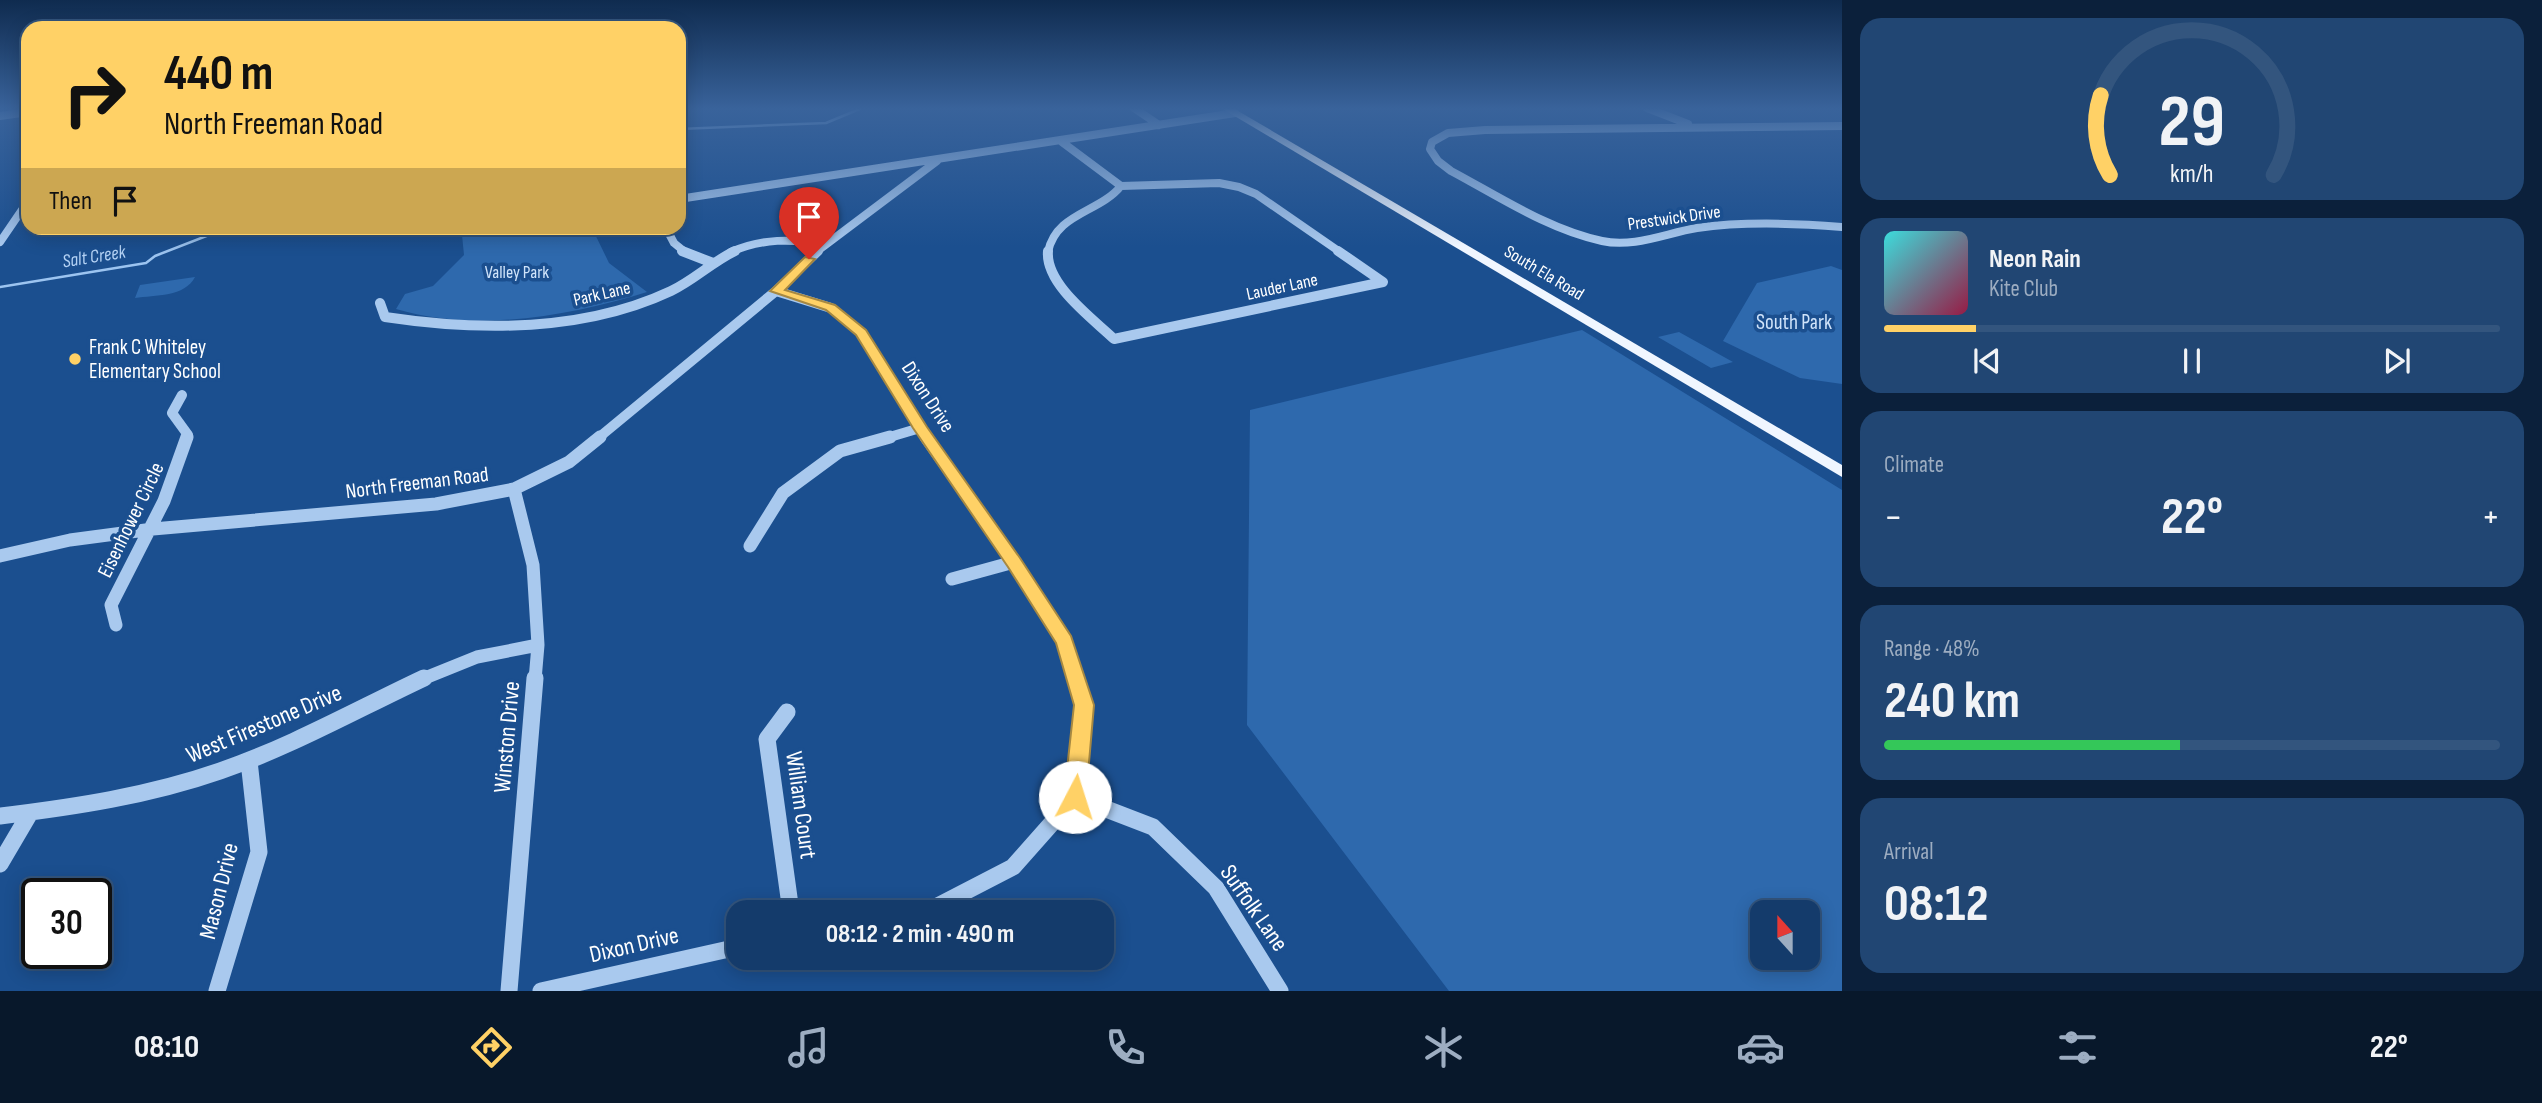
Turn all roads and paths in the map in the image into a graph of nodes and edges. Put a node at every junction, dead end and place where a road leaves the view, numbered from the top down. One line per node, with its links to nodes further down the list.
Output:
1 (981, 154): 5 (street)
2 (1078, 154): 6 (street)
3 (1303, 154): 18 (main road, South Ela Road)
4 (1433, 154): 9 (street, Prestwick Drive)
5 (937, 161): 7 (street); 12 (street, North Freeman Road)
6 (1121, 186): 6 (street, Lauder Lane)
7 (686, 199)
8 (21, 211): 11 (street)
9 (1842, 227)
10 (669, 235): 13 (street)
11 (0, 242)
12 (825, 244): 13 (street, Park Lane); 14 (street, North Freeman Road)
13 (713, 262): 15 (street, Park Lane)
14 (776, 291): 17 (street, Dixon Drive); 19 (street, North Freeman Road)
15 (380, 303)
16 (182, 395): 20 (street, Eisenhower Circle)
17 (920, 428): 21 (street); 23 (street, Dixon Drive)
18 (1842, 472)
19 (514, 489): 20 (street, North Freeman Road); 26 (street, Winston Drive)
20 (153, 529): 22 (street, North Freeman Road); 25 (street, Eisenhower Circle)
21 (750, 546)
22 (0, 556)
23 (1014, 562): 24 (street); 29 (street, Dixon Drive)
24 (953, 579)
25 (117, 625)
26 (538, 645): 28 (street, West Firestone Drive); 37 (street, Winston Drive)
27 (787, 712): 33 (street, William Court)
28 (249, 761): 30 (street, West Firestone Drive); 36 (street, Mason Drive)
29 (1075, 797): 34 (street); 39 (street, Suffolk Lane)
30 (30, 813): 31 (street, West Firestone Drive); 32 (street)
31 (0, 816)
32 (0, 864)
33 (789, 900)
34 (949, 900)
35 (726, 950): 38 (street, Dixon Drive)
36 (217, 991)
37 (509, 991)
38 (541, 991)
39 (1280, 991)

